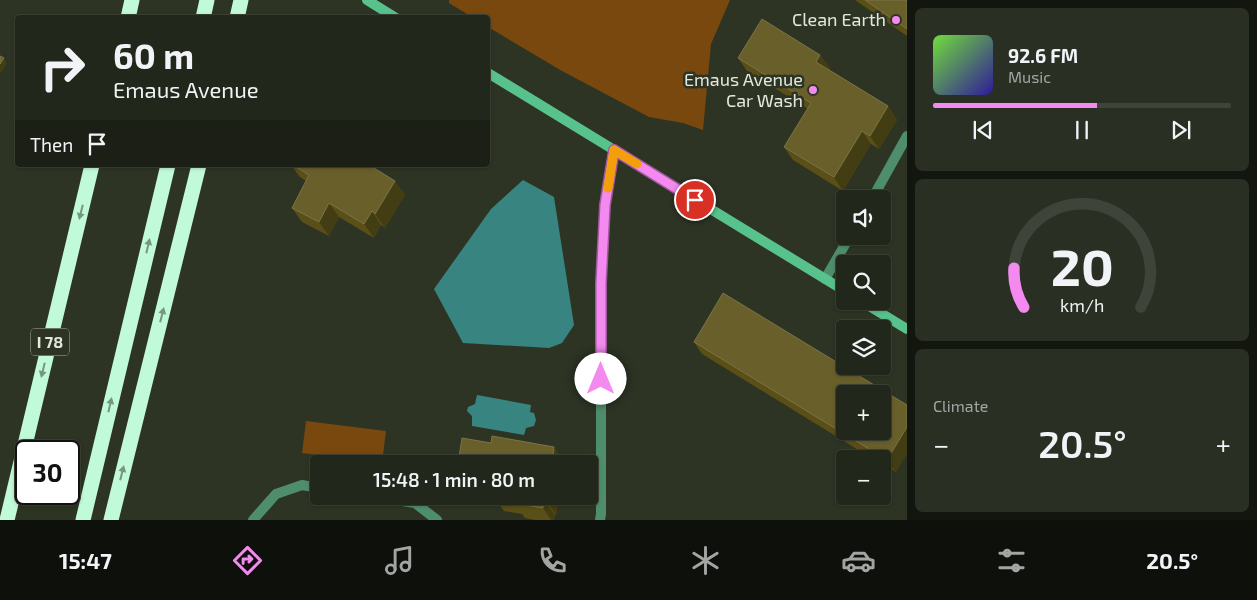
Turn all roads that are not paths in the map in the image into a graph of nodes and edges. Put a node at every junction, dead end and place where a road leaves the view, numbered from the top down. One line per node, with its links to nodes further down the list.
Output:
1 (132, 0): 5 (highway)
2 (207, 0): 6 (highway)
3 (241, 0): 7 (highway)
4 (367, 0): 8 (main road)
5 (129, 15)
6 (204, 15)
7 (238, 15)
8 (391, 15)
9 (490, 74): 11 (main road)
10 (907, 136): 15 (street)
11 (614, 150): 17 (main road); 28 (street)
12 (92, 167): 23 (highway, I 78, one-way to 23)
13 (168, 167): 24 (highway, one-way to 13)
14 (198, 167): 25 (highway, one-way to 14)
15 (877, 190)
16 (845, 245): 17 (street)
17 (825, 279): 18 (main road)
18 (836, 286)
19 (876, 310): 20 (main road)
20 (907, 329)
21 (310, 486): 26 (street)
22 (417, 505): 27 (street)
23 (7, 520)
24 (83, 520)
25 (110, 520)
26 (253, 520)
27 (437, 520)
28 (600, 520)

